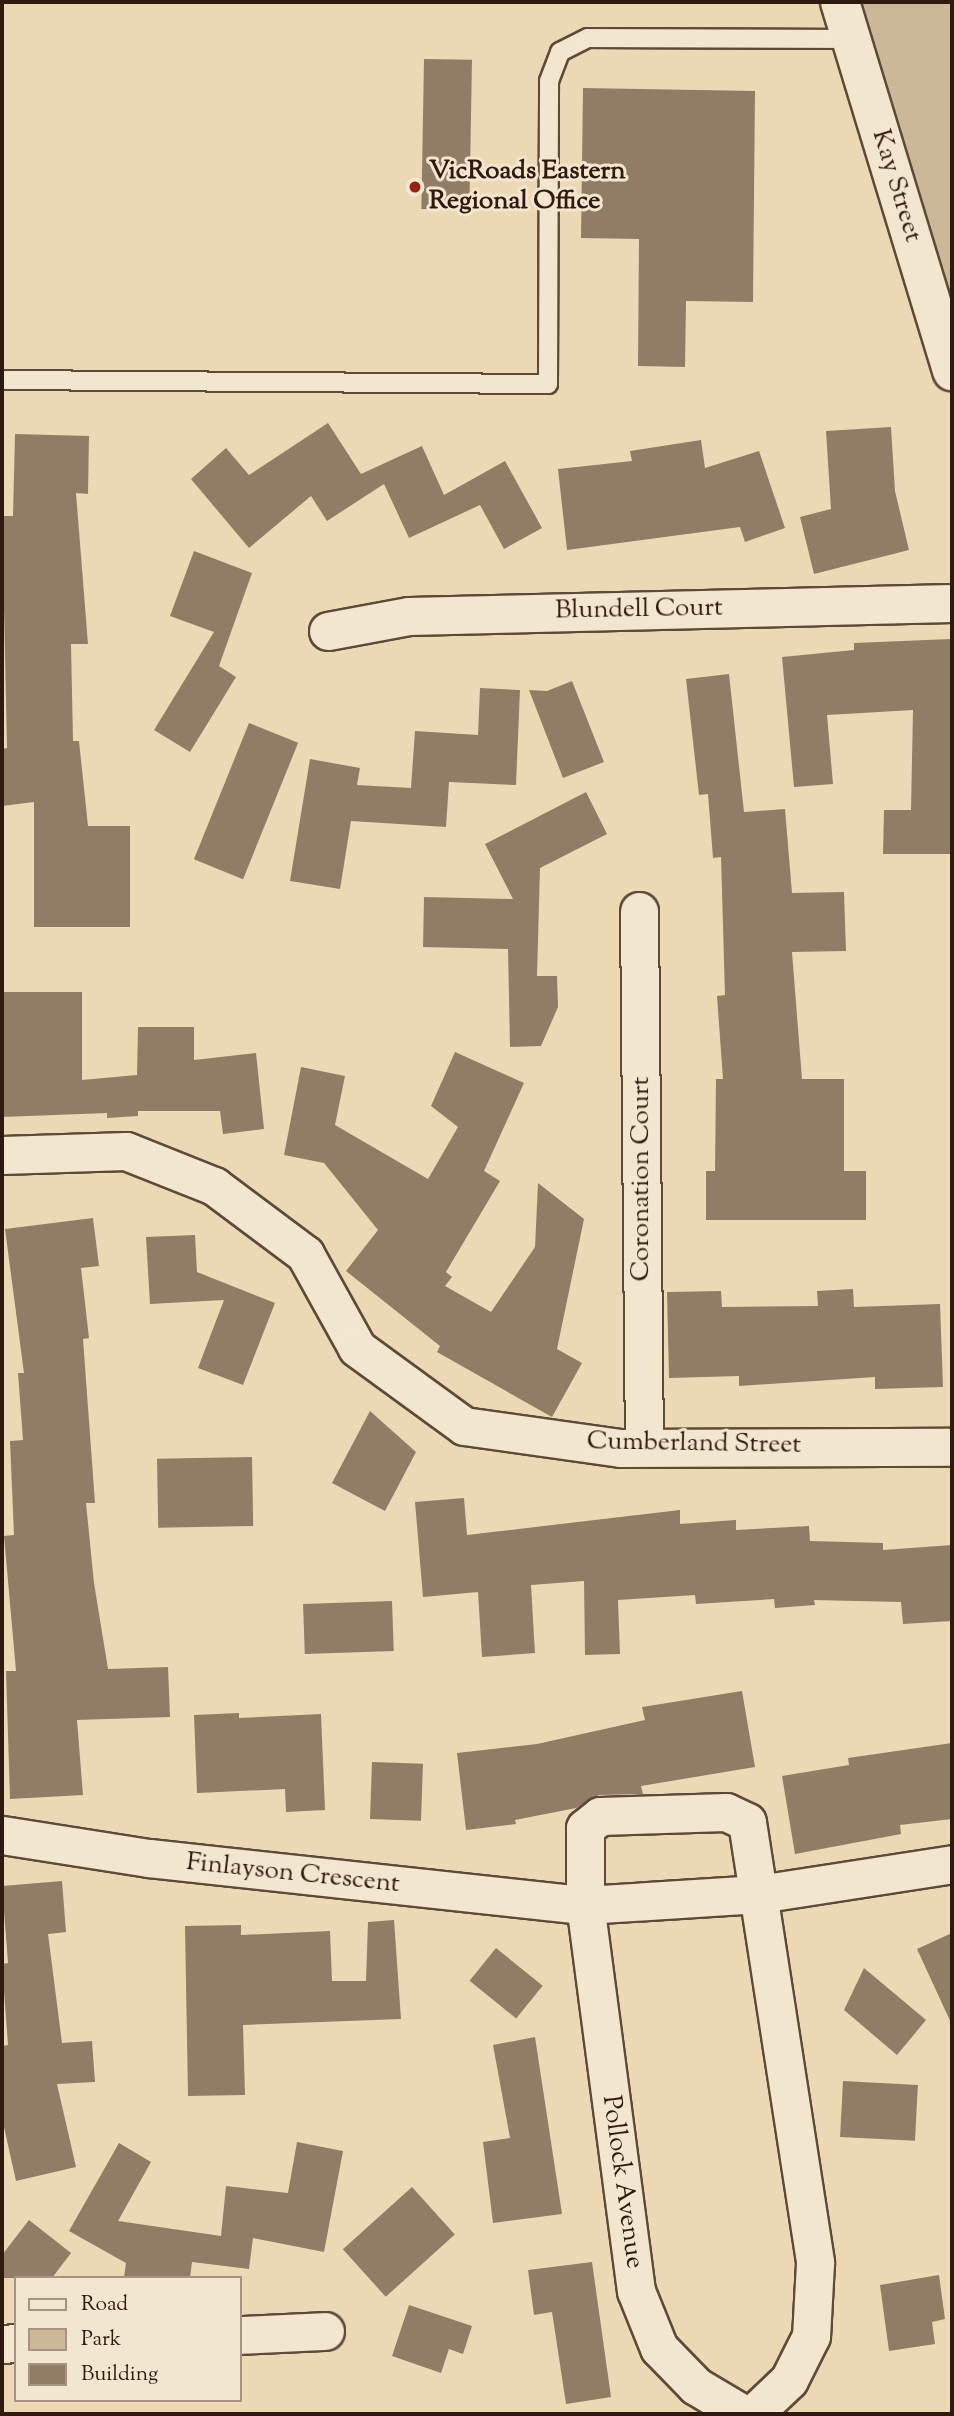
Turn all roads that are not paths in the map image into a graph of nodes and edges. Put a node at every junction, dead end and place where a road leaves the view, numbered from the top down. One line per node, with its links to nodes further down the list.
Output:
1 (840, 2): 2 (street, Kay Street)
2 (851, 39): 3 (street, Kay Street); 4 (lane)
3 (952, 371)
4 (2, 380)
5 (952, 603): 6 (street, Blundell Court)
6 (328, 631)
7 (639, 911): 9 (street, Coronation Court)
8 (2, 1155): 9 (street, Cumberland Street)
9 (644, 1447): 10 (street, Cumberland Street)
10 (952, 1447)
11 (2, 1835): 14 (street, Finlayson Crescent)
12 (952, 1864): 13 (street, Finlayson Crescent)
13 (759, 1894): 14 (street, Finlayson Crescent); 14 (street); 18 (street)
14 (585, 1905): 17 (street, Pollock Avenue)
15 (326, 2332): 16 (street)
16 (242, 2335)
17 (743, 2414)
18 (753, 2414)

